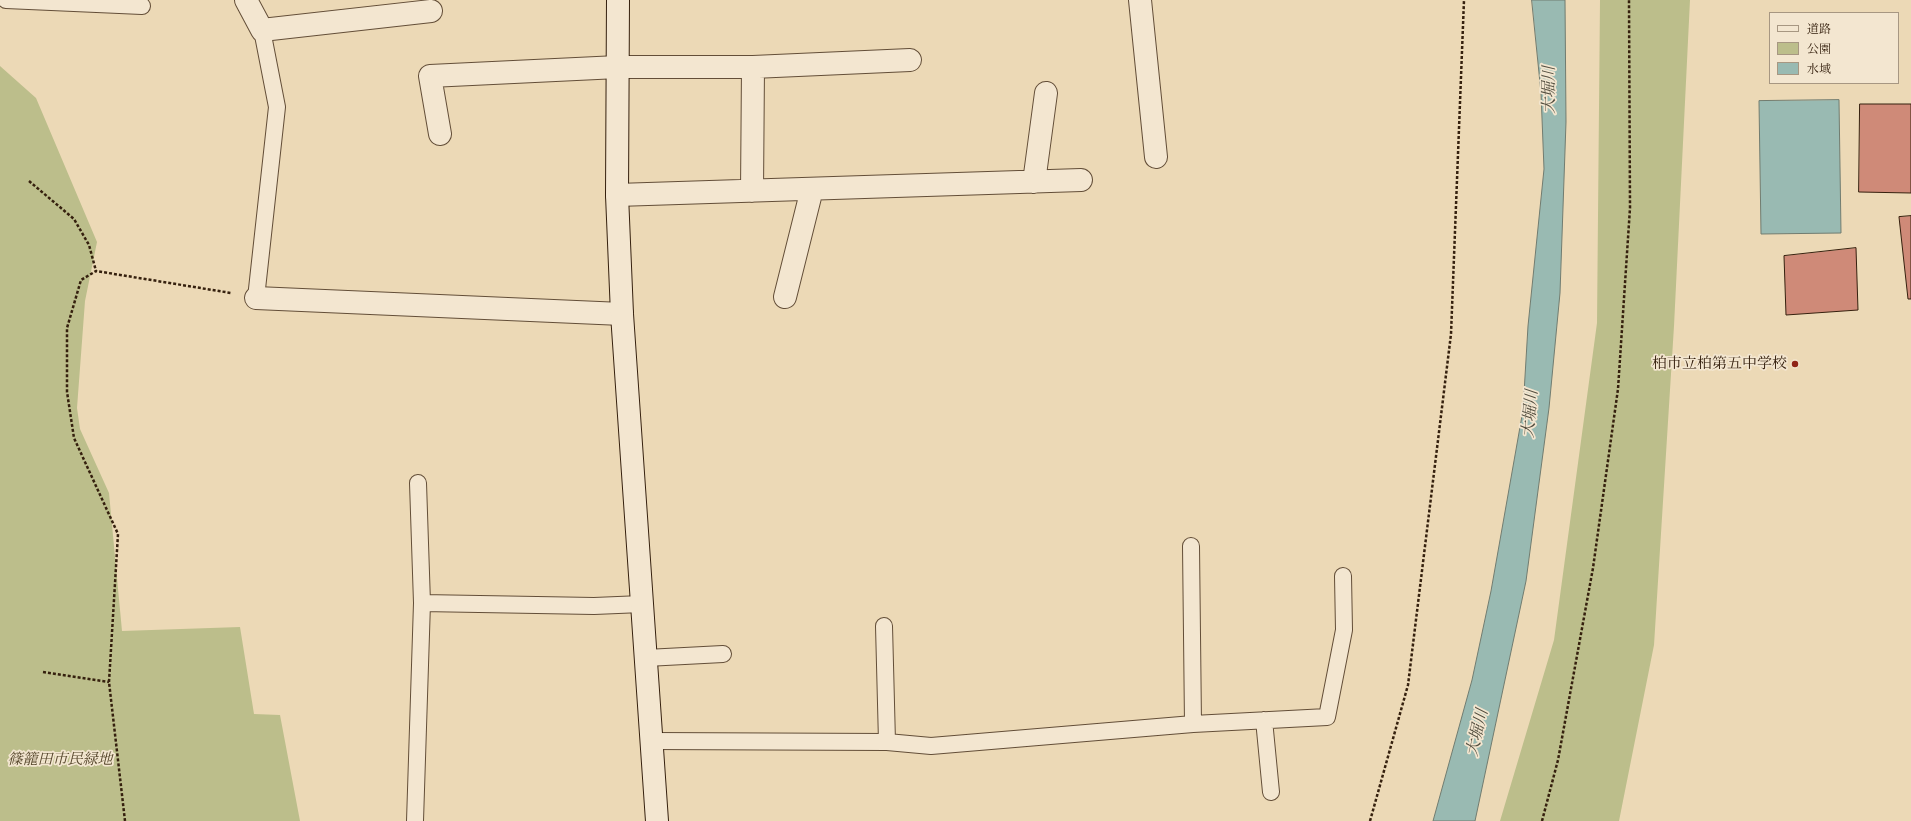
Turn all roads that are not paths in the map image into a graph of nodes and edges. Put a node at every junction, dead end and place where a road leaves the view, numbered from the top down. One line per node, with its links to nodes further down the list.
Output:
1 (6, 0): 5 (lane)
2 (246, 0): 7 (street)
3 (618, 0): 9 (street)
4 (1140, 0): 13 (street)
5 (142, 6)
6 (431, 11): 7 (street)
7 (262, 30): 20 (lane)
8 (910, 60): 10 (street)
9 (618, 67): 10 (street); 12 (street); 18 (street)
10 (753, 68): 17 (street)
11 (1046, 93): 15 (street)
12 (440, 134)
13 (1156, 157)
14 (1081, 180): 15 (street)
15 (1034, 182): 16 (street)
16 (812, 189): 17 (street); 19 (street)
17 (752, 191): 18 (street)
18 (617, 196): 21 (street)
19 (785, 296)
20 (256, 298): 21 (street)
21 (622, 314): 26 (street)
22 (418, 483): 25 (lane)
23 (1191, 546): 31 (lane)
24 (1343, 576): 30 (lane)
25 (422, 603): 26 (lane); 35 (lane)
26 (642, 604): 29 (street)
27 (884, 626): 33 (lane)
28 (723, 654): 29 (lane)
29 (646, 658): 32 (street)
30 (1264, 720): 31 (lane); 34 (lane)
31 (1193, 724): 33 (lane)
32 (652, 741): 33 (lane); 36 (street)
33 (887, 742)
34 (1271, 792)
35 (415, 821)
36 (657, 821)

